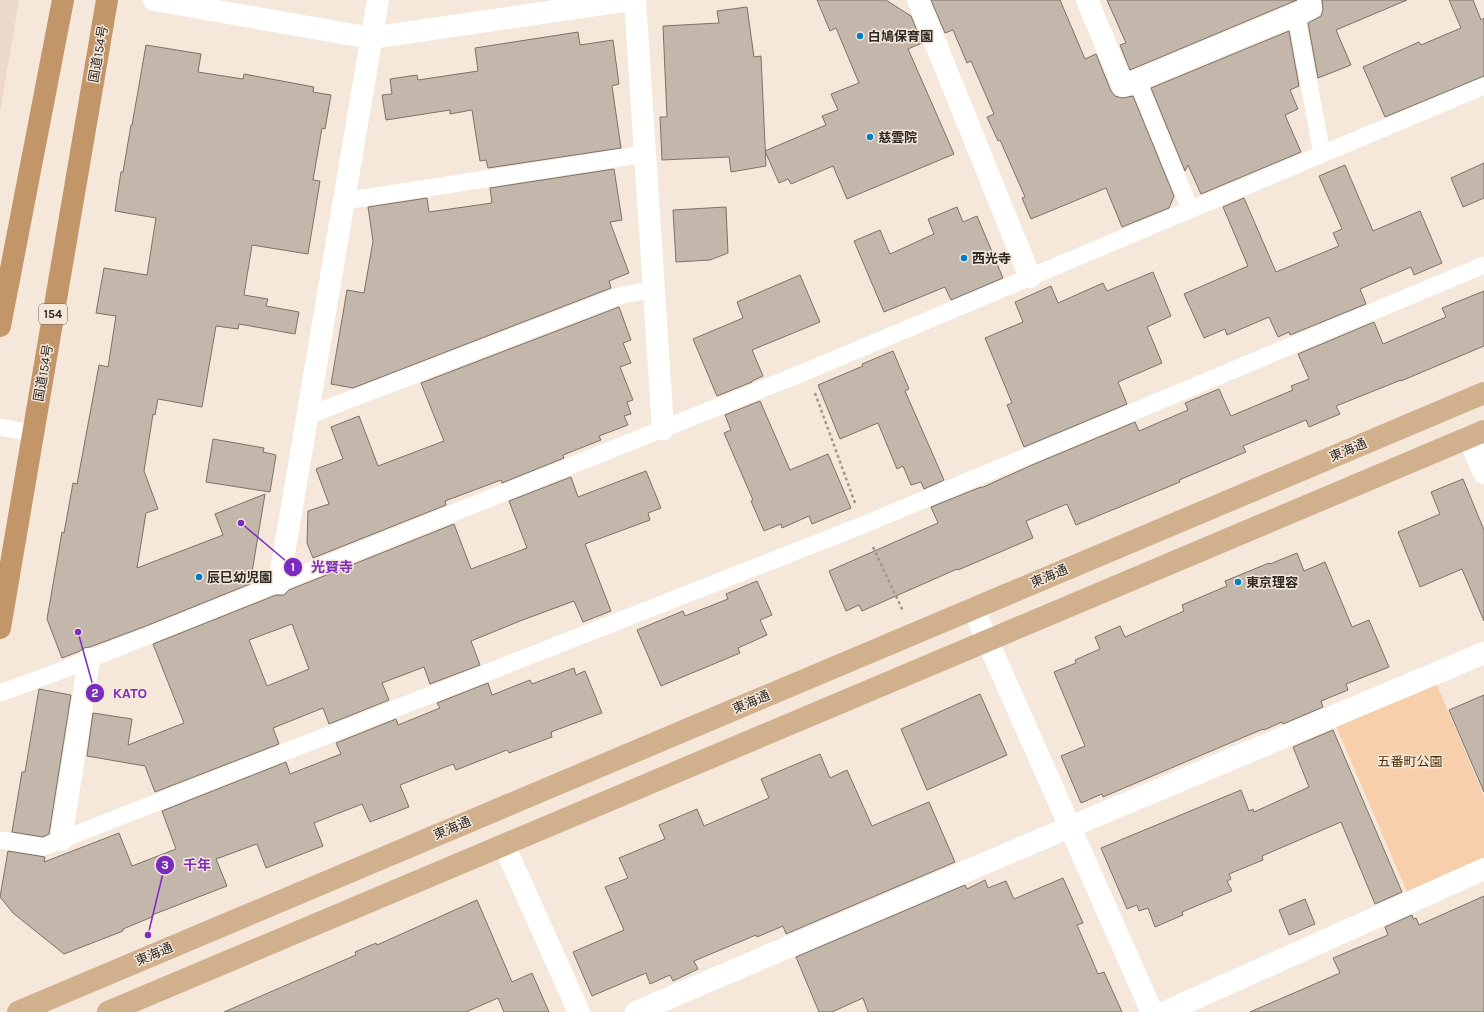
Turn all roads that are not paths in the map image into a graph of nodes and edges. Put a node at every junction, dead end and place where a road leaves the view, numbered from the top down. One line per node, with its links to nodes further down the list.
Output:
1 (63, 0): 20 (highway)
2 (107, 0): 25 (highway, 国道154号 / 154)
3 (154, 0): 10 (street)
4 (378, 0): 10 (street)
5 (630, 0): 10 (street)
6 (635, 0): 13 (street)
7 (918, 0): 18 (street)
8 (1087, 0): 11 (street)
9 (1302, 7): 11 (street); 14 (lane)
10 (371, 38): 15 (street)
11 (1137, 80): 16 (lane)
12 (1484, 86): 14 (lane)
13 (645, 154): 15 (lane); 19 (street)
14 (1322, 154): 16 (lane)
15 (344, 201): 22 (street)
16 (1190, 210): 18 (lane)
17 (1484, 265): 37 (lane)
18 (1030, 277): 24 (lane)
19 (654, 288): 22 (lane); 24 (street)
20 (0, 326)
21 (1484, 393): 29 (main road, 東海通)
22 (307, 416): 28 (street)
23 (0, 427): 25 (lane)
24 (663, 429): 28 (lane)
25 (32, 433): 30 (highway, 国道154号 / 154)
26 (1476, 434): 27 (street); 31 (main road)
27 (1484, 473)
28 (279, 583): 33 (lane)
29 (973, 608): 31 (street); 40 (main road, 東海通)
30 (0, 628)
31 (987, 641): 35 (street); 38 (main road)
32 (1484, 653): 35 (street)
33 (89, 659): 34 (lane); 37 (street)
34 (0, 693)
35 (1070, 827): 43 (street); 44 (street)
36 (0, 840): 37 (lane)
37 (61, 840)
38 (504, 845): 41 (main road); 42 (street)
39 (1484, 869): 45 (street)
40 (18, 1012)
41 (108, 1012)
42 (579, 1012)
43 (636, 1012)
44 (1152, 1012)
45 (1165, 1012)

